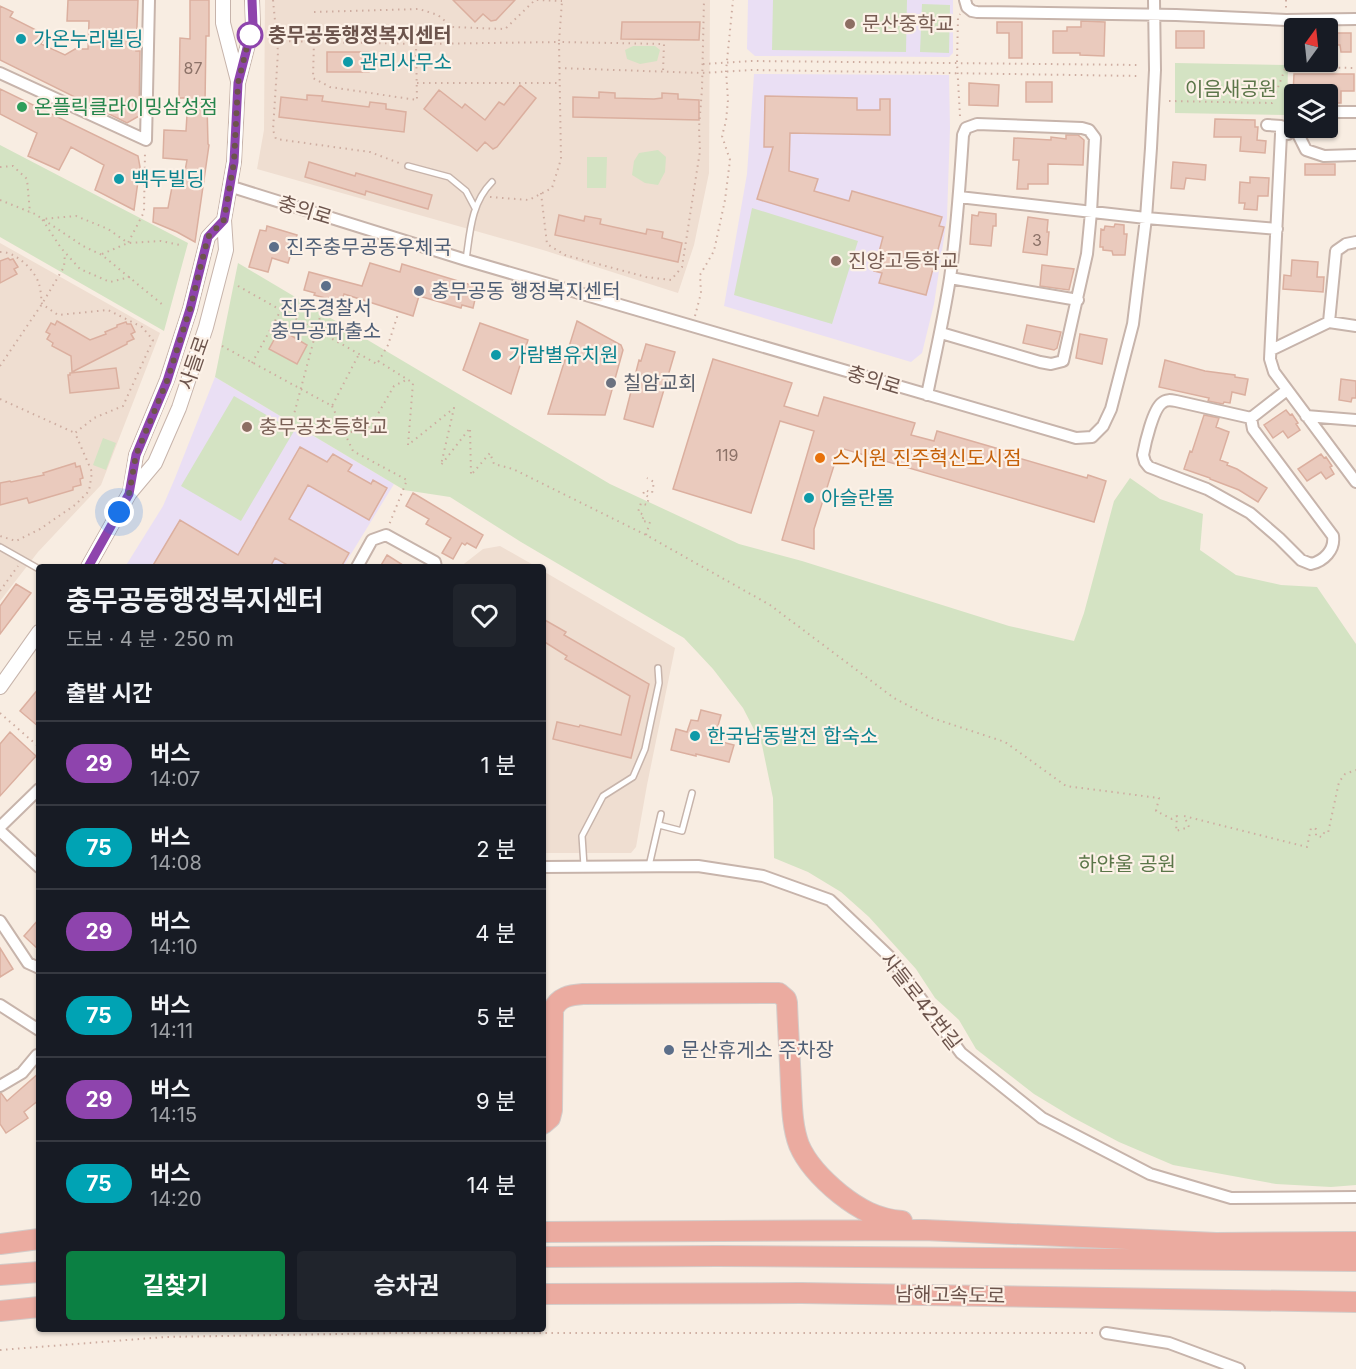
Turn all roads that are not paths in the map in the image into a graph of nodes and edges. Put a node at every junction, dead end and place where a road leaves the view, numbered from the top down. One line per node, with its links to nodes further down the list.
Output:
1 (149, 0): 8 (street)
2 (223, 0): 9 (street, 사들로)
3 (252, 0): 9 (street, 사들로)
4 (965, 0): 6 (street)
5 (1154, 0): 6 (street, 충의로)
6 (1154, 15): 7 (street); 23 (street, 충의로)
7 (1356, 19)
8 (0, 73)
9 (238, 83): 19 (street, 사들로)
10 (1338, 112): 11 (street)
11 (1356, 112)
12 (1267, 125): 13 (street)
13 (1281, 134): 14 (street); 25 (street)
14 (1284, 134)
15 (1302, 138): 16 (street)
16 (1356, 155)
17 (408, 166): 21 (lane)
18 (492, 182): 21 (lane)
19 (229, 186): 24 (street, 사들로); 27 (street, 충의로)
20 (959, 197): 22 (street); 22 (street); 28 (street)
21 (475, 208): 27 (lane)
22 (1091, 212): 23 (street); 29 (street)
23 (1146, 218): 25 (street); 35 (street, 충의로)
24 (224, 220): 40 (street, 사들로); 40 (street, 사들로)
25 (1277, 229): 33 (street)
26 (1356, 242): 30 (street)
27 (466, 260): 35 (street, 충의로)
28 (950, 278): 29 (street); 32 (street)
29 (1078, 300): 32 (street)
30 (1329, 322): 31 (street); 33 (street)
31 (1356, 326)
32 (940, 333): 35 (street)
33 (1271, 350): 34 (street)
34 (1287, 390): 36 (street); 37 (street)
35 (927, 396)
36 (1306, 416): 38 (street); 39 (street)
37 (1251, 418): 37 (street)
38 (1356, 420)
39 (1356, 482)
40 (129, 494): 42 (street, 사들로)
41 (0, 547): 45 (lane)
42 (90, 564)
43 (359, 564): 44 (street)
44 (435, 564)
45 (36, 567)
46 (36, 636): 48 (street)
47 (658, 668): 55 (lane)
48 (0, 687)
49 (36, 792): 53 (street)
50 (692, 793): 52 (lane)
51 (662, 814): 52 (lane)
52 (659, 825): 56 (lane)
53 (0, 829): 54 (street)
54 (36, 864)
55 (584, 866): 56 (street, 사들로42번길); 57 (street, 사들로42번길)
56 (649, 866): 65 (street, 사들로42번길)
57 (546, 867)
58 (0, 921): 59 (street)
59 (36, 967)
60 (0, 1005): 61 (street)
61 (36, 1028)
62 (36, 1056): 63 (street)
63 (0, 1086)
64 (546, 1121): 67 (highway)
65 (1356, 1197)
66 (546, 1232): 67 (highway)
67 (1057, 1236): 69 (highway)
68 (36, 1239): 70 (highway)
69 (1356, 1242)
70 (0, 1244)
71 (36, 1246): 72 (highway)
72 (0, 1249)
73 (546, 1257): 74 (highway, 남해고속도로)
74 (1356, 1261)
75 (36, 1272): 76 (highway)
76 (0, 1275)
77 (546, 1294): 78 (highway, 남해고속도로)
78 (1351, 1303)
79 (36, 1307): 80 (highway)
80 (0, 1311)
81 (1107, 1333): 82 (street)
82 (1239, 1369)

